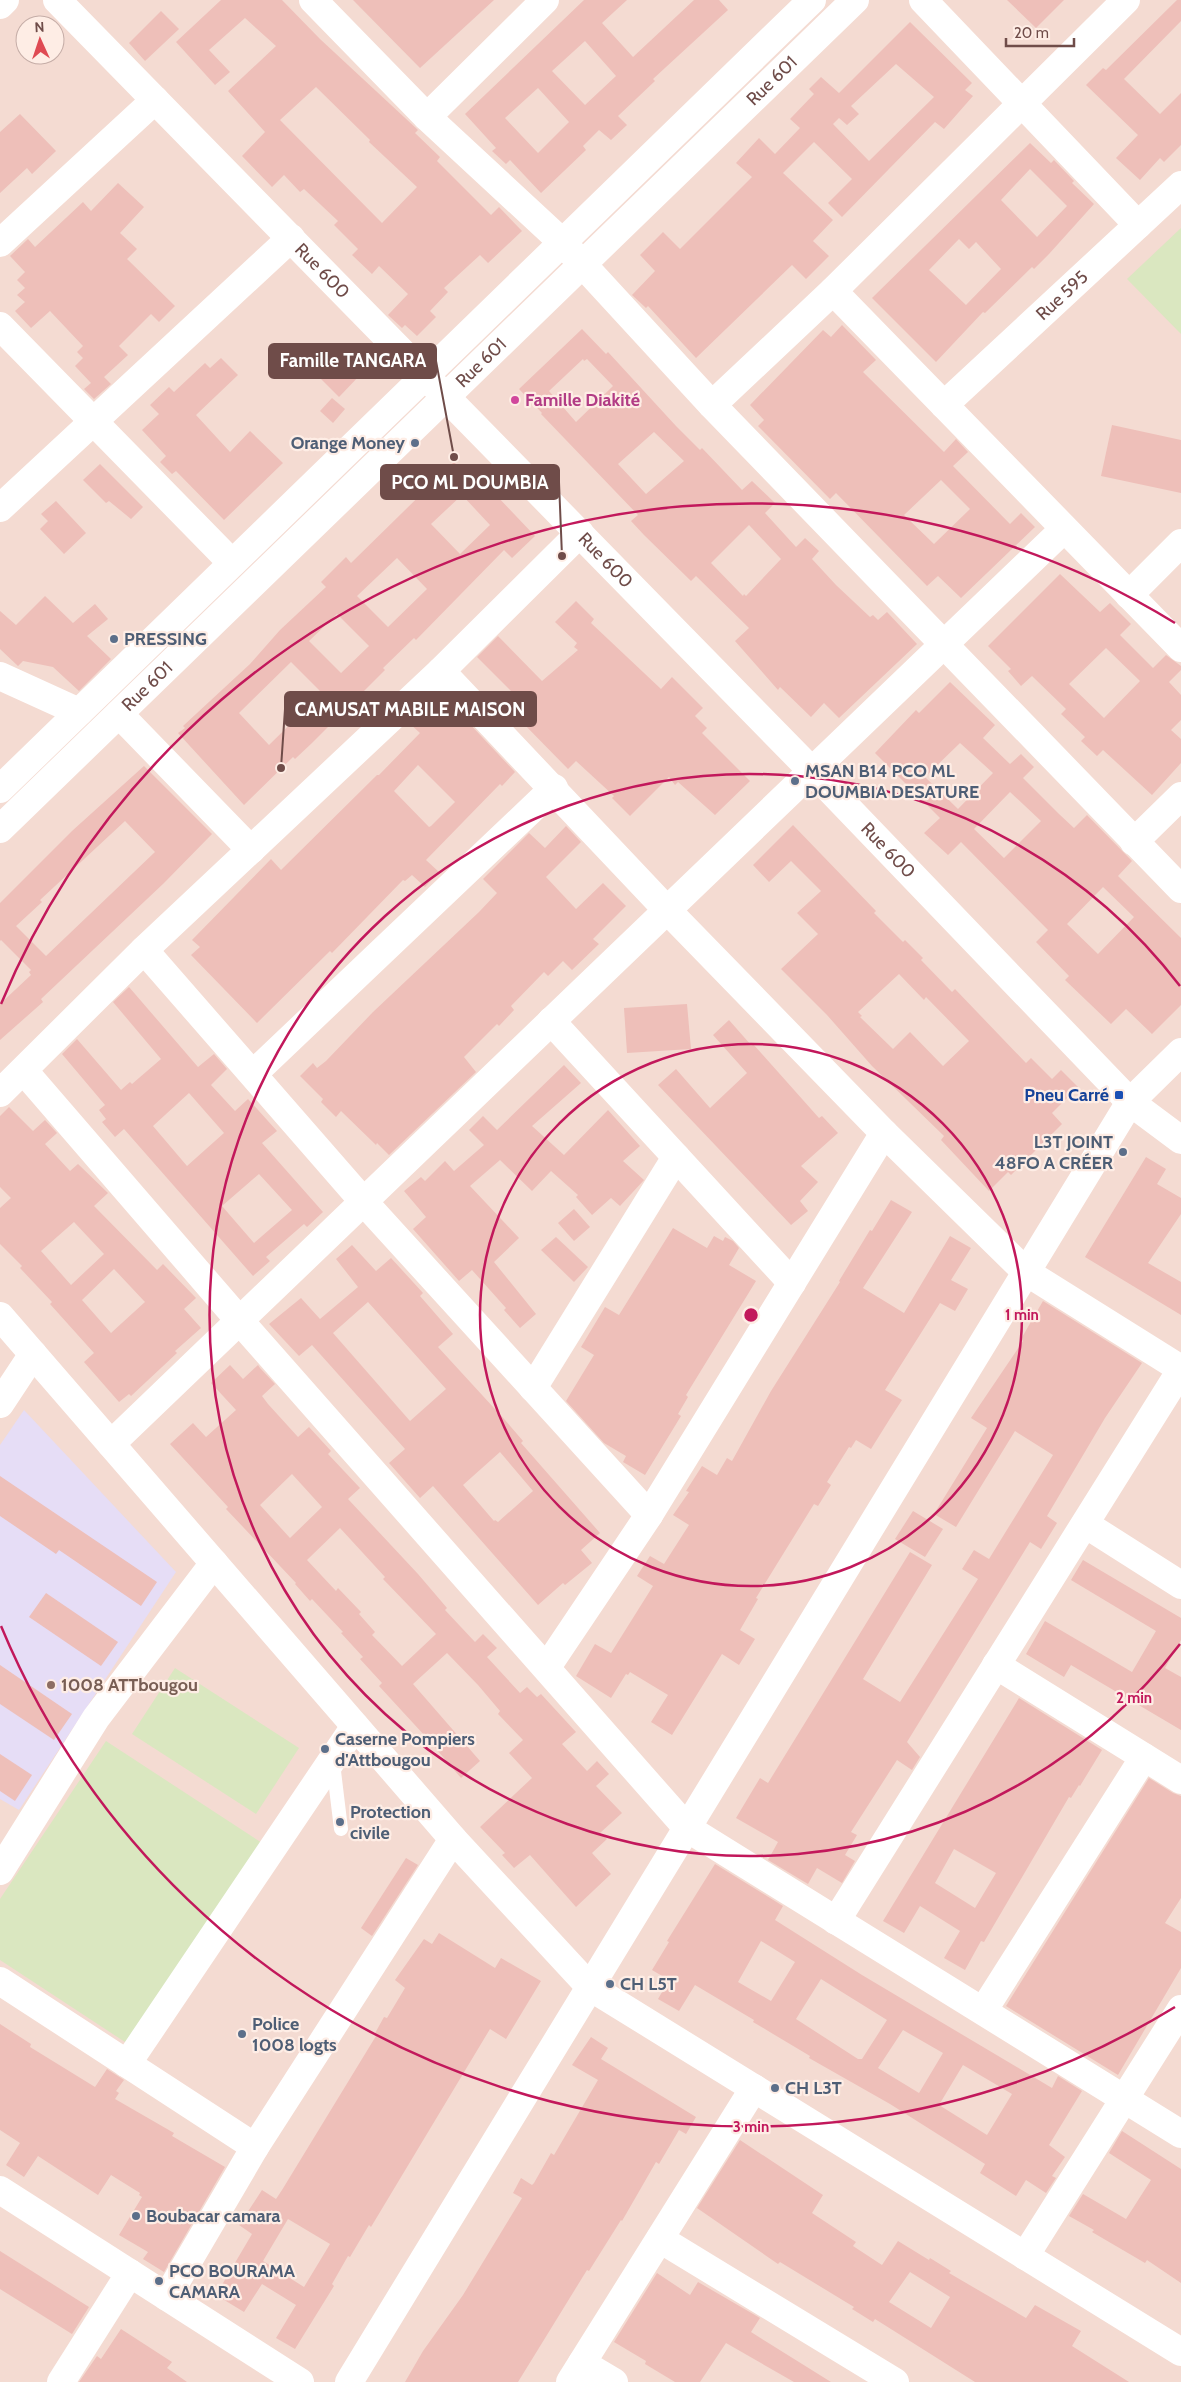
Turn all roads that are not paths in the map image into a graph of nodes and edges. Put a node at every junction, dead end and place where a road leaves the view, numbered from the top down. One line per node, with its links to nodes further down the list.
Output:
1 (5, 0): 9 (street)
2 (58, 0): 10 (street, Rue 600)
3 (313, 0): 12 (street)
4 (545, 0): 12 (street)
5 (812, 0): 16 (street, Rue 601)
6 (855, 0): 18 (street, Rue 601)
7 (923, 0): 11 (street)
8 (1126, 0): 11 (street)
9 (0, 5)
10 (155, 100): 15 (street, Rue 600); 17 (street)
11 (1022, 104): 14 (street); 19 (street)
12 (427, 117): 16 (street)
13 (1181, 185): 14 (street, Rue 595)
14 (1138, 225): 24 (street, Rue 595)
15 (291, 238): 21 (street, Rue 600); 25 (street)
16 (562, 242): 18 (street); 21 (street, Rue 601)
17 (0, 243)
18 (582, 264): 22 (street, Rue 601); 23 (street)
19 (833, 291): 23 (street); 24 (street)
20 (0, 326): 25 (street)
21 (425, 376): 22 (street, Rue 600); 30 (street, Rue 601)
22 (446, 397): 28 (street, Rue 600); 37 (street, Rue 601)
23 (712, 405): 32 (street)
24 (944, 405): 27 (street)
25 (94, 422): 26 (street); 30 (street)
26 (0, 508)
27 (1064, 529): 31 (street); 32 (street)
28 (580, 533): 34 (street); 38 (street, Rue 600)
29 (1181, 543): 31 (street)
30 (232, 563): 36 (street, Rue 601)
31 (1129, 595): 33 (street)
32 (943, 645): 38 (street); 43 (street)
33 (1181, 648)
34 (441, 671): 39 (street); 44 (street)
35 (0, 676): 36 (street)
36 (79, 712): 40 (street, Rue 601)
37 (119, 714): 42 (street, Rue 601); 44 (street)
38 (812, 771): 46 (street); 53 (street, Rue 600)
39 (554, 788): 46 (street); 51 (street)
40 (0, 789)
41 (1181, 796): 43 (street)
42 (0, 829)
43 (1134, 842): 45 (street)
44 (251, 850): 47 (street)
45 (1181, 889)
46 (667, 910): 48 (street); 54 (street)
47 (144, 950): 50 (street); 51 (street)
48 (551, 1021): 56 (street); 57 (street)
49 (1181, 1052): 53 (street)
50 (24, 1072): 52 (street); 61 (street)
51 (253, 1074): 57 (street)
52 (0, 1093)
53 (1130, 1102): 55 (street, Rue 600); 58 (street)
54 (884, 1133): 58 (street); 59 (street)
55 (1181, 1140)
56 (676, 1156): 59 (street); 64 (street)
57 (363, 1201): 61 (street); 64 (street)
58 (1026, 1272): 63 (street); 77 (street)
59 (792, 1283): 67 (street)
60 (0, 1316): 62 (street)
61 (239, 1320): 66 (street); 72 (street)
62 (33, 1354): 65 (street); 66 (street)
63 (1181, 1370): 68 (street)
64 (533, 1388): 67 (street)
65 (0, 1404)
66 (111, 1444): 69 (street)
67 (649, 1515): 72 (street)
68 (1085, 1524): 70 (street); 71 (street)
69 (214, 1563): 73 (street); 80 (street)
70 (1181, 1585)
71 (996, 1665): 74 (street); 81 (street)
72 (547, 1667): 77 (street)
73 (355, 1726): 75 (street); 79 (street)
74 (1144, 1757): 76 (street); 85 (street)
75 (332, 1759): 78 (lane); 86 (street)
76 (1181, 1780)
77 (687, 1828): 81 (street); 83 (street)
78 (341, 1829)
79 (453, 1839): 83 (street); 90 (street)
80 (0, 1871)
81 (836, 1921): 85 (street)
82 (0, 1981): 86 (street)
83 (590, 1987): 87 (street); 101 (street)
84 (1181, 2009): 88 (street)
85 (982, 2011): 88 (street)
86 (127, 2064): 90 (street)
87 (754, 2088): 92 (street); 93 (street)
88 (1124, 2099): 89 (street); 93 (street)
89 (1181, 2134)
90 (255, 2147): 95 (street)
91 (0, 2190): 94 (street)
92 (660, 2238): 97 (street); 103 (street)
93 (1025, 2256): 96 (street)
94 (130, 2273): 95 (street); 99 (street)
95 (167, 2297): 98 (street)
96 (1181, 2352)
97 (576, 2372): 102 (street)
98 (269, 2374): 100 (street)
99 (61, 2382)
100 (300, 2382)
101 (349, 2382)
102 (614, 2382)
103 (895, 2382)

